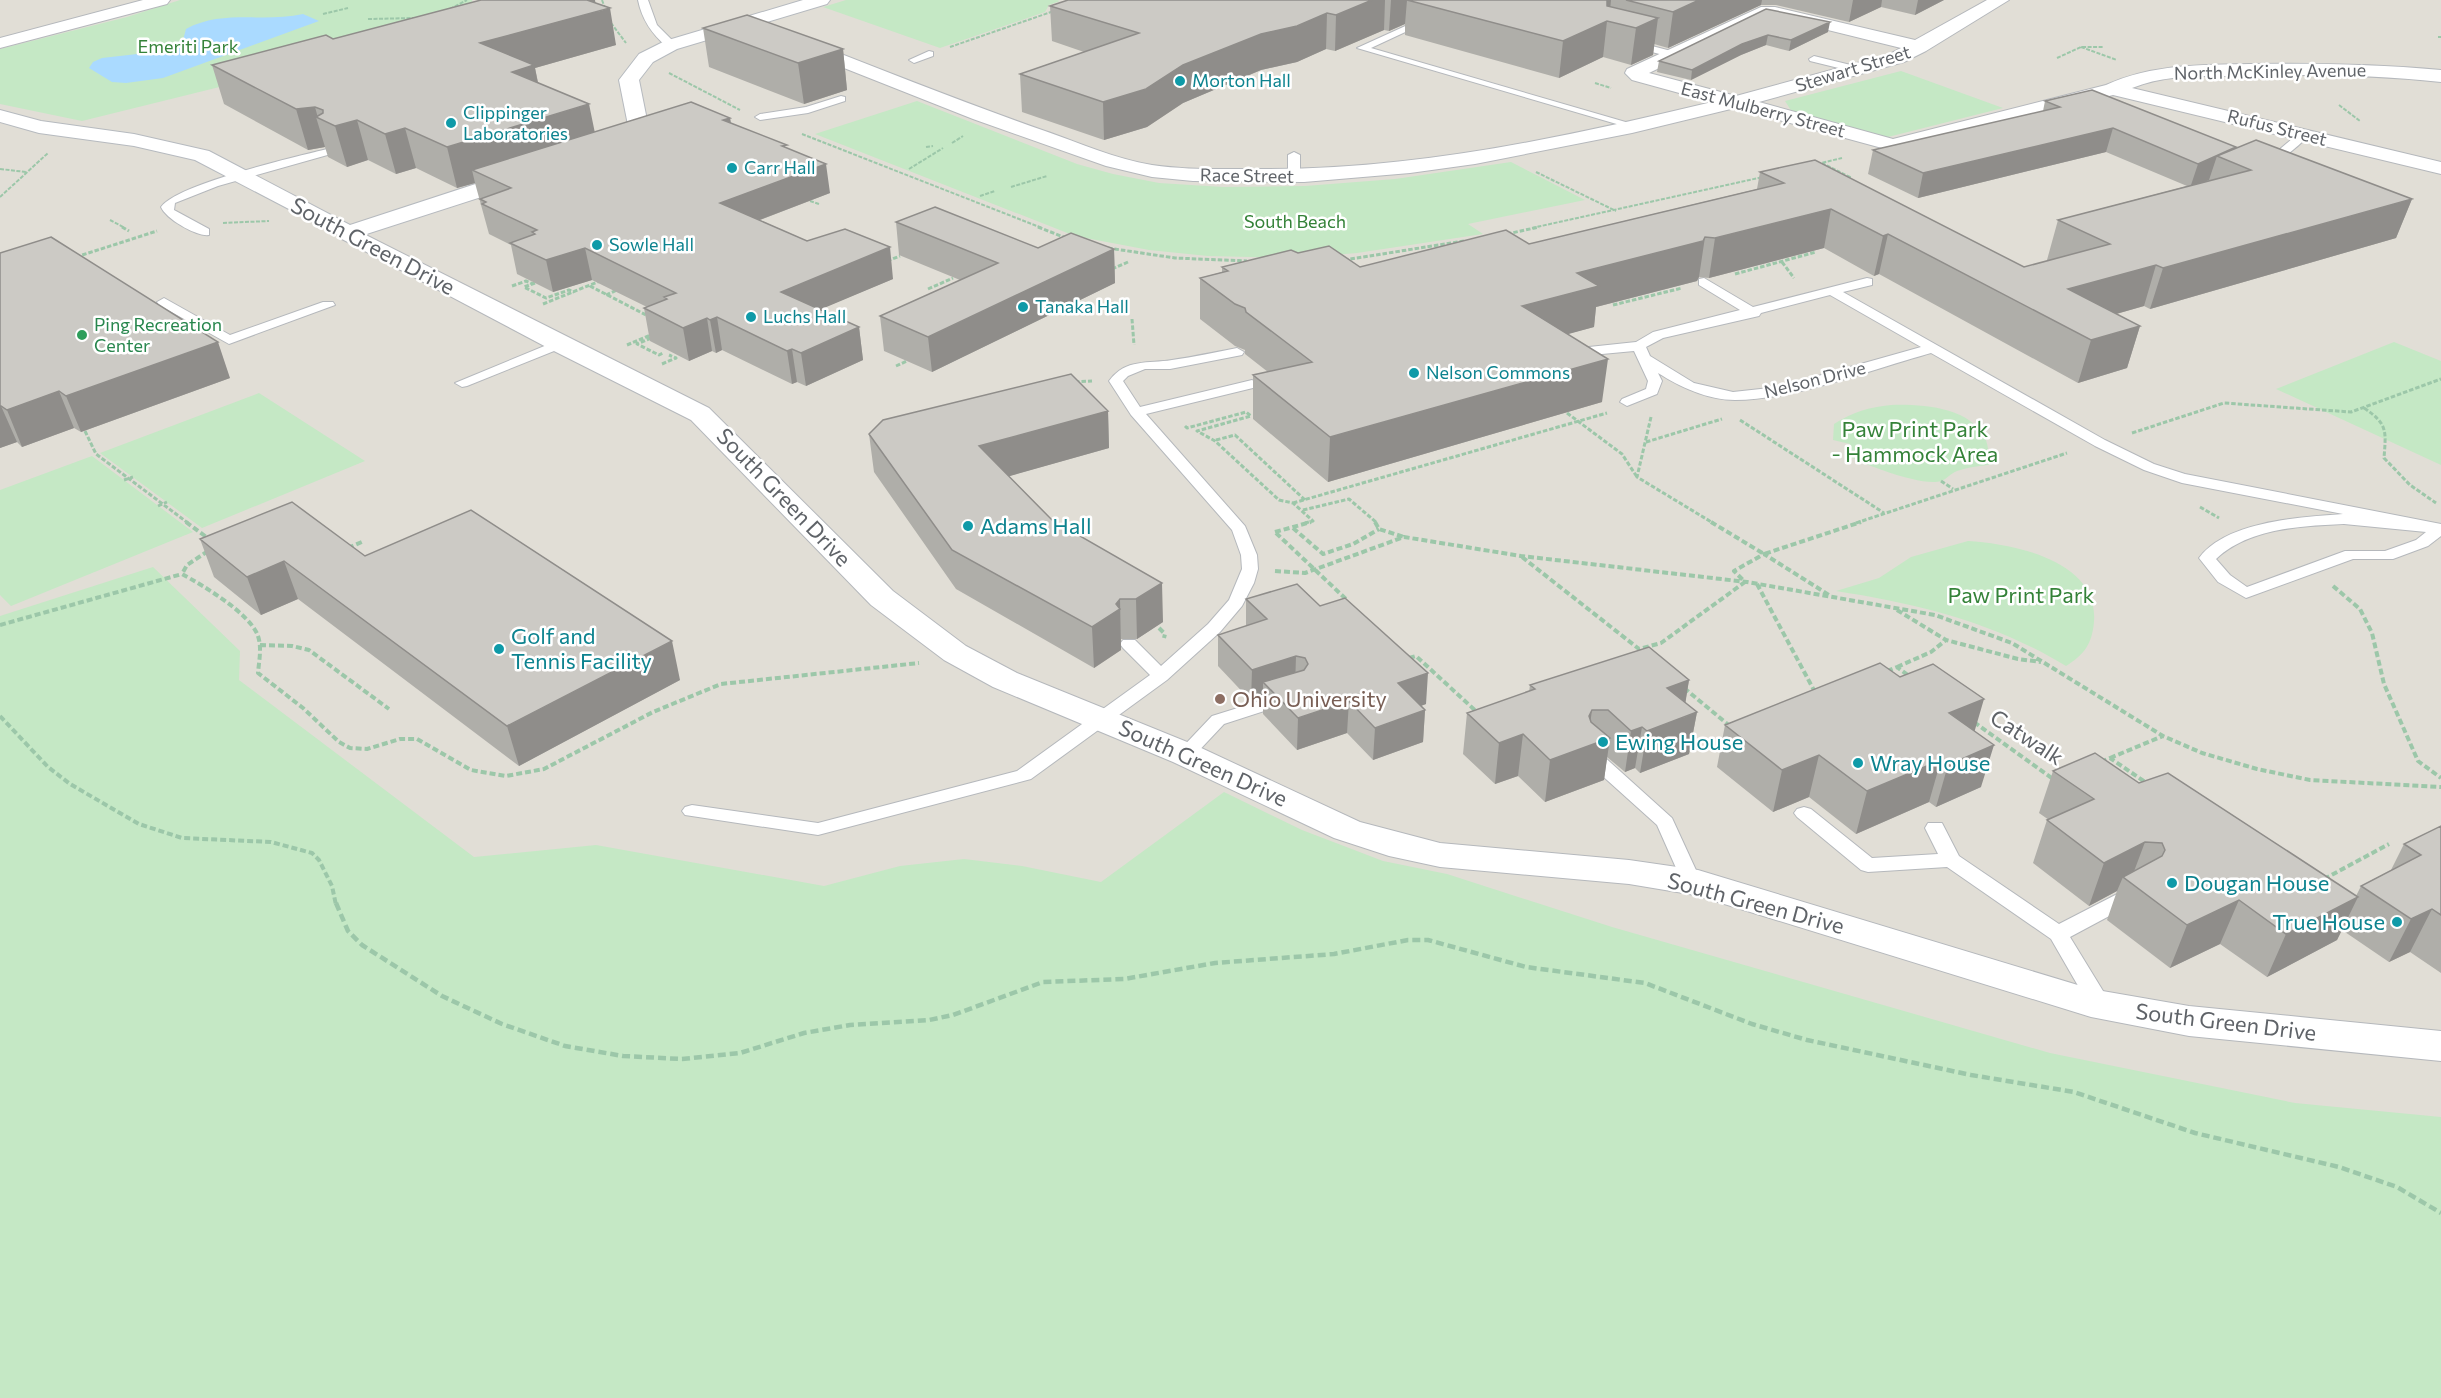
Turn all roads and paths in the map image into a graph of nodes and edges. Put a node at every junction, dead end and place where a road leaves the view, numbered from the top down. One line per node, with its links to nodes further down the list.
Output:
1 (161, 0): 16 (street)
2 (467, 0): 9 (path)
3 (602, 0): 21 (path)
4 (643, 0): 17 (lane)
5 (821, 0): 14 (street)
6 (2000, 0): 18 (street, Stewart Street)
7 (348, 8): 10 (path)
8 (1060, 9): 22 (path)
9 (447, 10)
10 (322, 14)
11 (1435, 16): 37 (lane)
12 (420, 18): 13 (path)
13 (368, 19)
14 (748, 22): 17 (street); 62 (street, Race Street)
15 (1615, 39): 23 (lane)
16 (0, 43)
17 (670, 45): 51 (street)
18 (1920, 47): 23 (street); 28 (street, Stewart Street)
19 (2081, 47): 20 (path); 24 (path); 27 (path)
20 (2104, 47)
21 (632, 49)
22 (929, 54): 26 (lane)
23 (1671, 54): 33 (street, East Mulberry Street)
24 (2057, 58)
25 (1814, 59): 28 (lane)
26 (914, 60)
27 (2122, 63)
28 (1860, 70): 31 (street, Stewart Street)
29 (2441, 76): 30 (street, North McKinley Avenue)
30 (2113, 88): 41 (street, Rufus Street); 44 (street, North McKinley Avenue)
31 (1765, 95): 33 (street, Race Street)
32 (841, 99): 36 (lane)
33 (1734, 102): 44 (street, East Mulberry Street); 62 (street, Race Street)
34 (2339, 105): 38 (path)
35 (0, 116): 42 (street, South Green Drive)
36 (760, 117)
37 (1623, 123)
38 (2363, 124)
39 (0, 128): 42 (street, South Green Drive)
40 (966, 134): 43 (path)
41 (2303, 135): 53 (lane); 54 (street, Rufus Street)
42 (109, 137): 60 (street, South Green Drive)
43 (952, 142)
44 (1893, 145)
45 (933, 146): 46 (path)
46 (926, 147)
47 (943, 148): 57 (path)
48 (50, 151): 59 (path)
49 (327, 152): 60 (lane)
50 (1294, 155): 62 (lane)
51 (586, 156)
52 (1821, 163): 63 (path)
53 (2254, 166)
54 (2441, 168)
55 (0, 169): 59 (path)
56 (541, 170): 75 (street)
57 (909, 170)
58 (1532, 170): 70 (path)
59 (27, 172): 67 (path)
60 (243, 175): 73 (lane); 75 (street, South Green Drive)
61 (1047, 176): 64 (path)
62 (1294, 177)
63 (1838, 180)
64 (1011, 187)
65 (995, 191): 66 (path)
66 (980, 196)
67 (0, 197)
68 (810, 201): 69 (path)
69 (819, 204)
70 (1616, 212)
71 (110, 220): 74 (path)
72 (273, 221): 73 (path)
73 (195, 228): 79 (path)
74 (129, 231)
75 (348, 232): 106 (street, South Green Drive)
76 (1816, 252): 78 (path)
77 (900, 256): 82 (path)
78 (1804, 256)
79 (71, 258)
80 (1128, 262): 83 (path)
81 (1782, 262): 85 (path)
82 (881, 263)
83 (1104, 273)
84 (953, 278): 93 (path)
85 (1796, 279)
86 (590, 280): 90 (path)
87 (604, 280): 90 (path)
88 (1704, 282): 103 (lane)
89 (1867, 282): 96 (lane)
90 (595, 283): 91 (path)
91 (590, 286): 95 (path); 97 (path)
92 (627, 286): 97 (path)
93 (928, 289)
94 (503, 290): 95 (path)
95 (575, 292): 102 (path)
96 (1833, 292): 103 (lane); 108 (lane)
97 (606, 295): 104 (path)
98 (1643, 298): 101 (path)
99 (164, 302): 100 (lane)
100 (328, 305)
101 (1612, 305)
102 (534, 307)
103 (1754, 313): 111 (lane)
104 (649, 316)
105 (1132, 319): 109 (path)
106 (559, 344): 120 (lane); 171 (street, South Green Drive)
107 (620, 348): 112 (path)
108 (1933, 348): 111 (lane, Nelson Drive); 135 (lane)
109 (1135, 352)
110 (1237, 352): 127 (lane)
111 (1642, 352): 113 (lane); 123 (lane)
112 (663, 353)
113 (1562, 354)
114 (669, 355): 116 (path)
115 (907, 361): 117 (path)
116 (658, 366)
117 (896, 366)
118 (2441, 379): 125 (path)
119 (1082, 381): 121 (path)
120 (462, 383)
121 (1065, 384)
122 (1252, 384): 127 (lane)
123 (1652, 391): 124 (lane); 134 (path)
124 (1626, 402)
125 (2363, 407): 135 (path); 143 (path)
126 (1614, 411): 139 (path)
127 (1136, 412): 156 (lane)
128 (1567, 412): 136 (path, bridge)
129 (1734, 416): 145 (path)
130 (1723, 419): 134 (path)
131 (1187, 428): 133 (path)
132 (85, 431): 142 (path)
133 (1215, 441): 139 (path); 141 (path)
134 (1645, 442): 136 (path)
135 (2100, 443): 138 (path); 147 (lane)
136 (1637, 477): 154 (path)
137 (1941, 481): 138 (path)
138 (1953, 489): 145 (path)
139 (1305, 500): 141 (path)
140 (167, 502): 142 (path)
141 (1293, 504): 144 (path)
142 (160, 505): 150 (path)
143 (2441, 506)
144 (1302, 510): 146 (path); 148 (path)
145 (1884, 513): 154 (path)
146 (1292, 528): 148 (path); 157 (path)
147 (2441, 529): 147 (lane)
148 (1379, 530): 149 (path)
149 (1404, 537): 155 (path); 157 (path)
150 (211, 540)
151 (364, 541): 153 (path)
152 (214, 548): 158 (path)
153 (345, 549)
154 (1764, 554): 159 (path); 162 (path)
155 (1521, 556): 159 (path); 159 (path)
156 (1250, 569): 157 (path); 176 (lane)
157 (1314, 570): 163 (path)
158 (182, 574): 166 (path); 170 (path)
159 (1744, 582): 160 (path)
160 (1756, 584): 162 (path); 180 (path)
161 (2335, 588): 192 (path)
162 (1832, 597): 164 (path)
163 (1355, 608)
164 (1894, 608): 167 (path); 168 (path)
165 (1971, 622): 167 (path)
166 (0, 625)
167 (1966, 626): 173 (path)
168 (1946, 640): 173 (path); 174 (path)
169 (1129, 644): 176 (lane)
170 (260, 645): 171 (path); 181 (path)
171 (955, 653): 184 (street, South Green Drive)
172 (1406, 659): 182 (path)
173 (2044, 662): 187 (path)
174 (1897, 667): 175 (path); 177 (path)
175 (1877, 674)
176 (1161, 676): 184 (lane)
177 (1916, 680)
178 (1681, 686): 186 (path)
179 (1296, 695): 188 (lane)
180 (1808, 700)
181 (389, 710)
182 (1489, 710)
183 (0, 717): 207 (path)
184 (1104, 719): 188 (street, South Green Drive); 196 (lane)
185 (1972, 720): 193 (path, Catwalk)
186 (1742, 725)
187 (2163, 736): 190 (path); 195 (path)
188 (1185, 754): 202 (street, South Green Drive)
189 (1594, 758): 202 (lane)
190 (2110, 758): 191 (path); 194 (path)
191 (2099, 763)
192 (2441, 778)
193 (2056, 781)
194 (2150, 784)
195 (2441, 787)
196 (692, 811)
197 (1804, 813): 200 (lane)
198 (1935, 828): 200 (lane)
199 (2389, 844): 201 (path)
200 (1950, 860): 204 (lane)
201 (2322, 880)
202 (1691, 881): 205 (street, South Green Drive)
203 (2137, 892): 204 (lane)
204 (2058, 934): 205 (lane)
205 (2100, 1004): 206 (street, South Green Drive)
206 (2441, 1046)
207 (2441, 1212)

